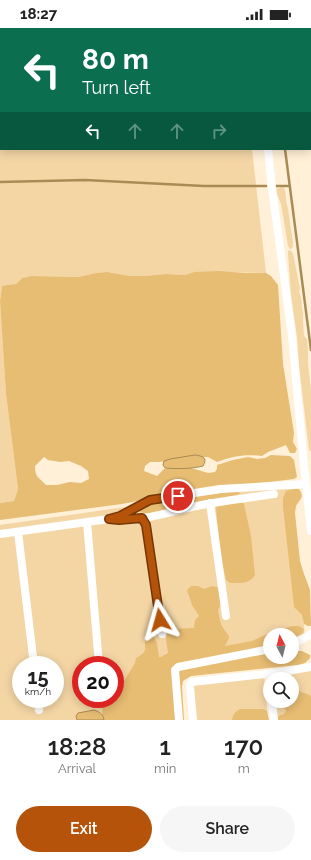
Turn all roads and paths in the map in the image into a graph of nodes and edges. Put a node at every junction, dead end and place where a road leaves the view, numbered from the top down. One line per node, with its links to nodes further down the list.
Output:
1 (268, 150): 2 (street)
2 (306, 484): 6 (street); 8 (street)
3 (274, 494): 4 (street)
4 (210, 503): 5 (street); 11 (street)
5 (142, 518): 6 (street); 12 (street)
6 (109, 519): 7 (street)
7 (87, 522): 9 (street); 17 (street)
8 (311, 531)
9 (18, 532): 10 (street); 16 (street)
10 (0, 534)
11 (226, 616)
12 (162, 634)
13 (311, 634): 14 (street)
14 (299, 641)
15 (263, 650): 22 (street)
16 (33, 656)
17 (98, 656)
18 (311, 666): 19 (street)
19 (288, 672)
20 (263, 677): 23 (street)
21 (273, 708): 24 (street)
22 (179, 720)
23 (193, 720)
24 (274, 720)

